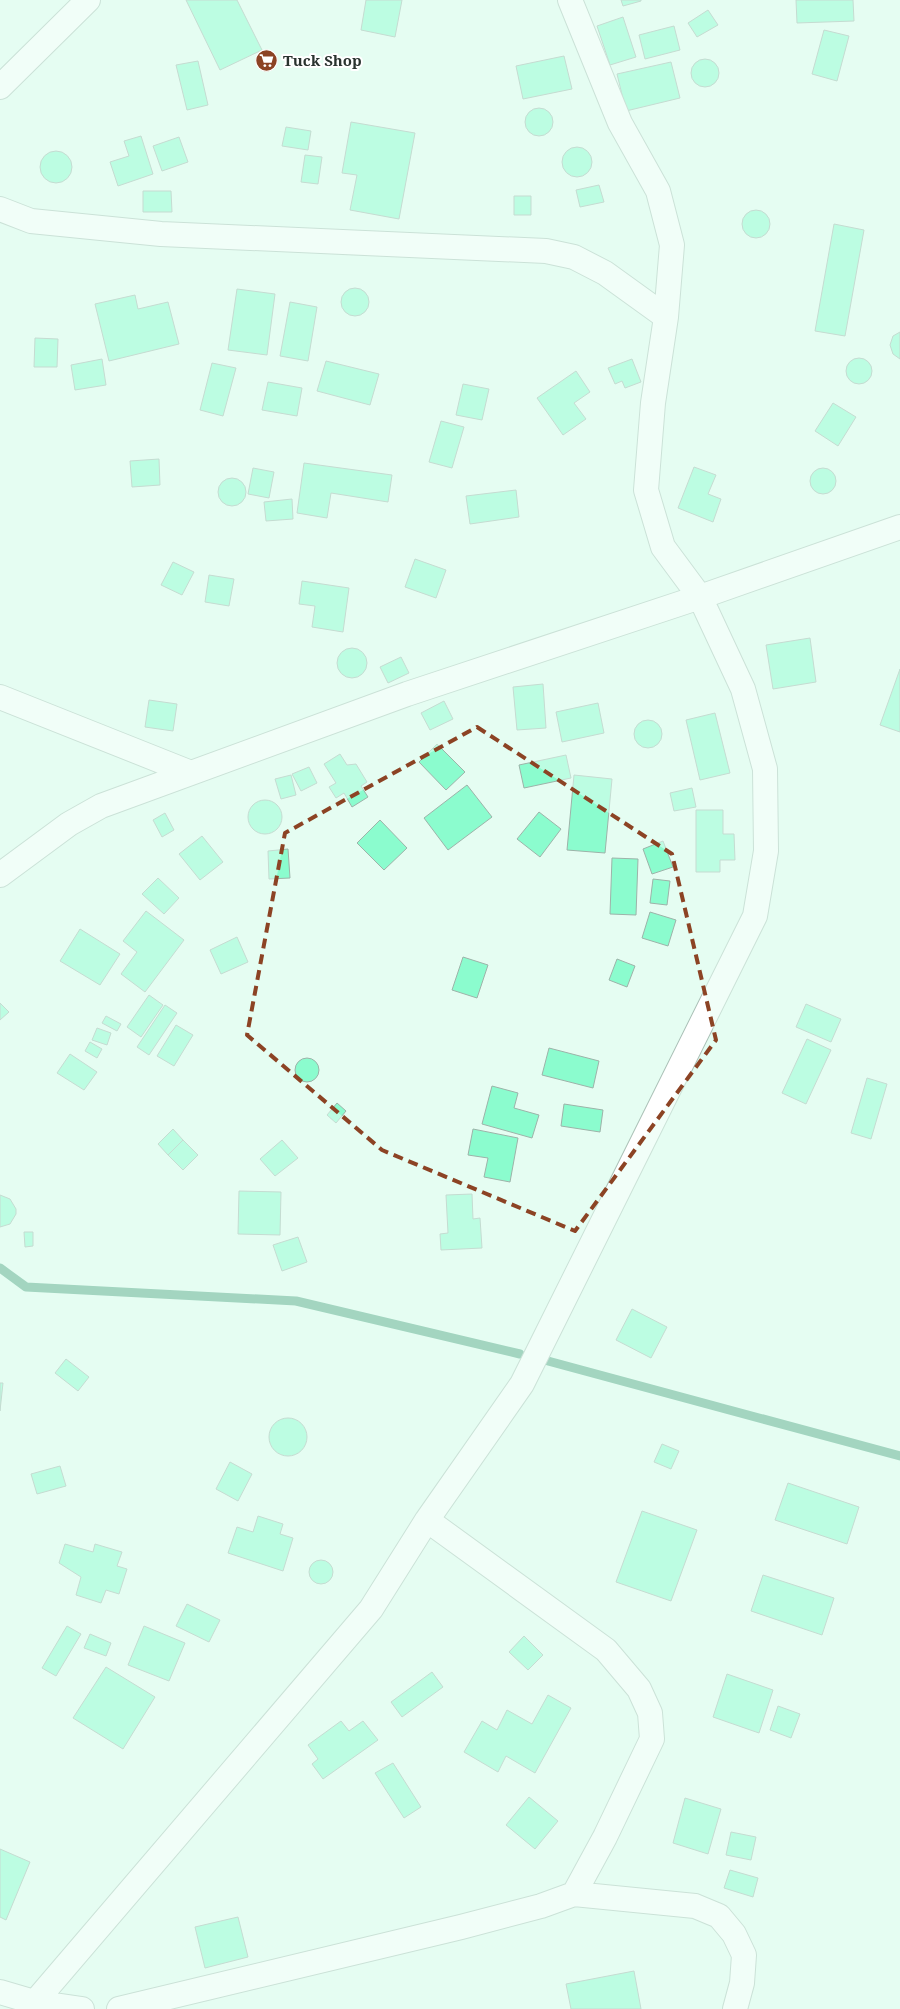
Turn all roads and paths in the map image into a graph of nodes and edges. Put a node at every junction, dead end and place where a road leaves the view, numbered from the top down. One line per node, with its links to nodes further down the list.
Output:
1 (88, 0): 3 (street)
2 (570, 0): 5 (street)
3 (0, 87)
4 (0, 209): 5 (street)
5 (666, 317): 7 (street)
6 (900, 527): 7 (street)
7 (700, 597): 9 (street); 11 (street)
8 (0, 697): 9 (street)
9 (191, 774): 10 (street)
10 (0, 875)
11 (427, 1520): 12 (street); 14 (street)
12 (574, 1894): 16 (street); 17 (street)
13 (0, 1992): 14 (street)
14 (32, 2005): 15 (street)
15 (82, 2009)
16 (119, 2009)
17 (735, 2009)

